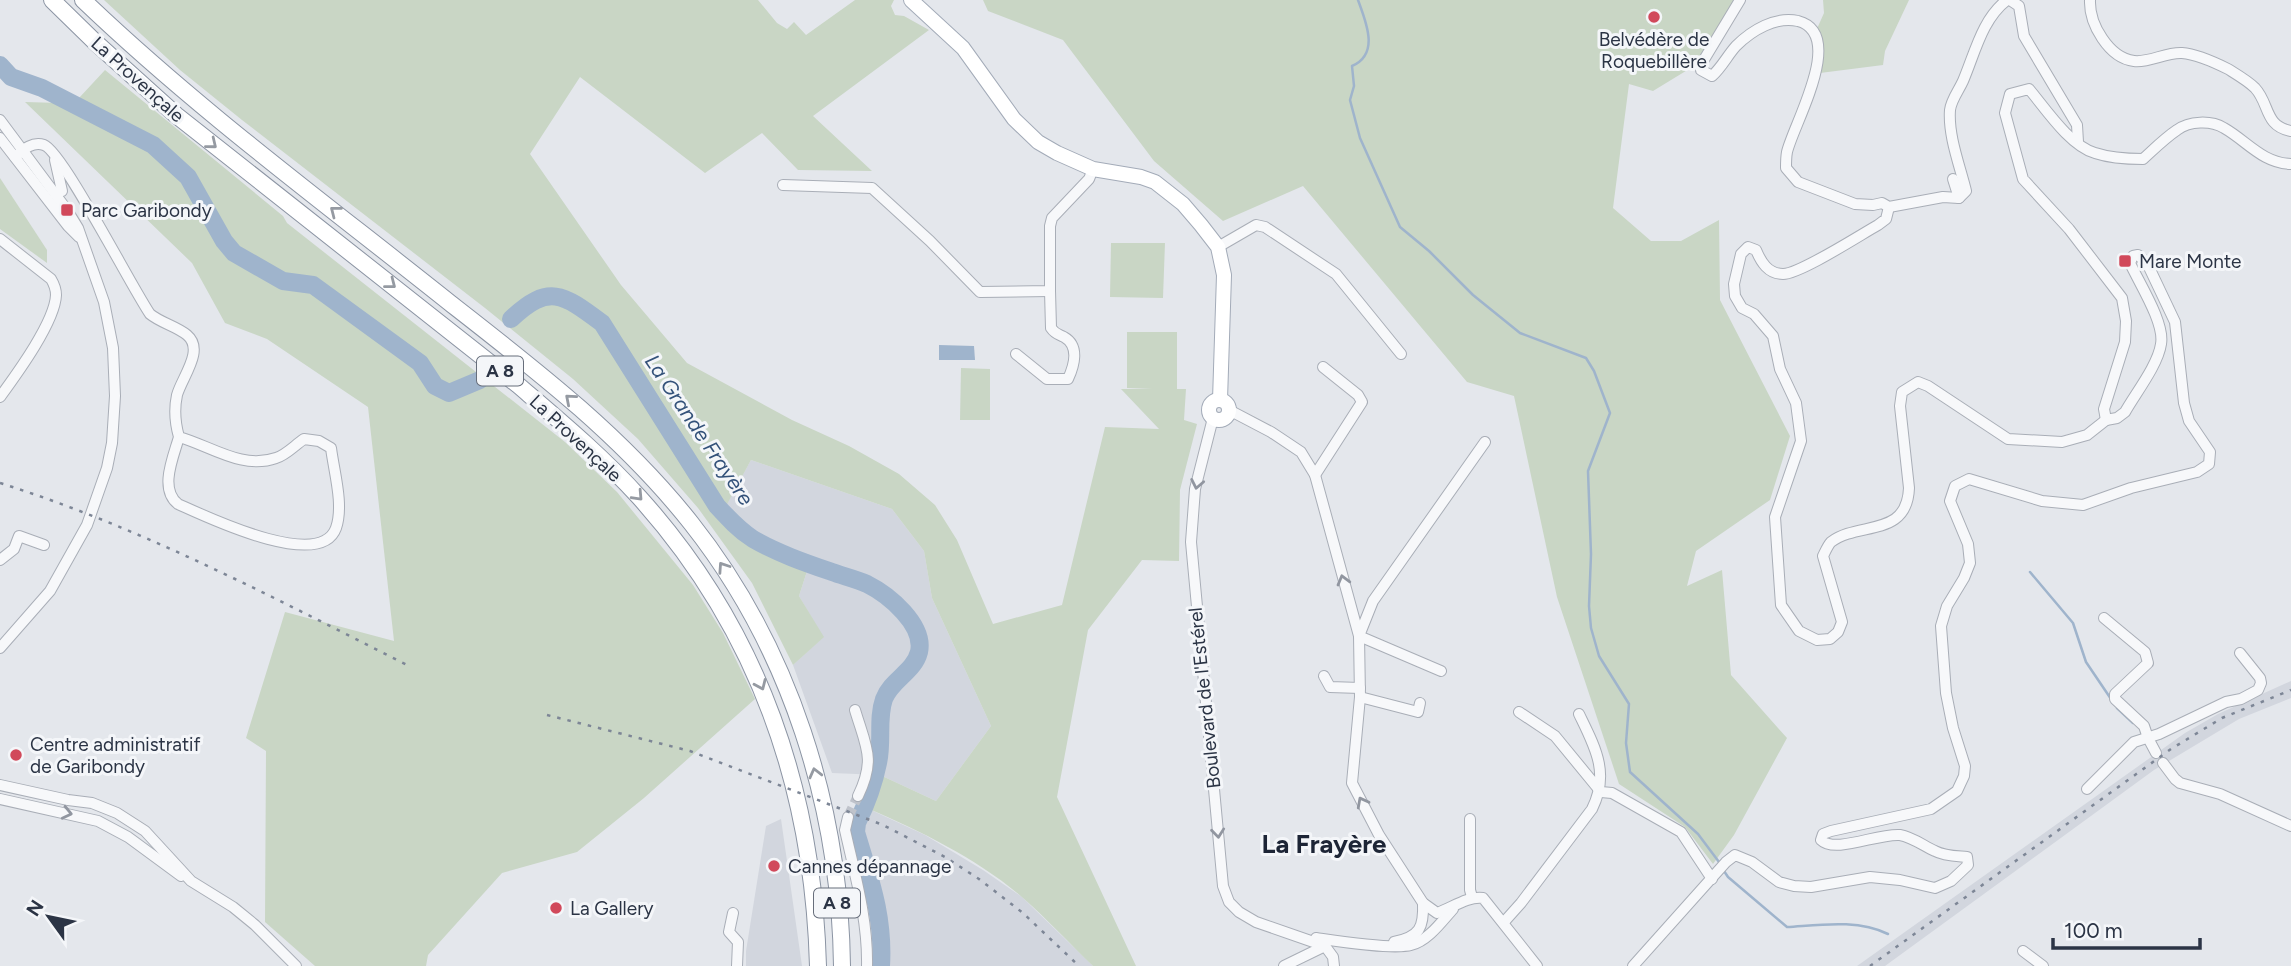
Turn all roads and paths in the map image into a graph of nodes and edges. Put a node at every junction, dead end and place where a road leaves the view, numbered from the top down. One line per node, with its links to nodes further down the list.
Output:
1 (52, 0): 78 (highway, La Provençale / A 8, one-way to 78)
2 (83, 0): 79 (highway, La Provençale / A 8, one-way to 2)
3 (911, 0): 16 (main road)
4 (1740, 0): 22 (street)
5 (2008, 0): 7 (street); 12 (street)
6 (2090, 0): 10 (street)
7 (1995, 9): 8 (street); 21 (street)
8 (1981, 16)
9 (0, 120): 14 (street)
10 (2291, 131)
11 (0, 138): 14 (street)
12 (2078, 142): 15 (street); 33 (street)
13 (52, 151): 14 (street); 19 (street); 20 (street)
14 (19, 153): 20 (street); 23 (street)
15 (2291, 164)
16 (1093, 169): 25 (main road); 26 (street)
17 (783, 185): 26 (street)
18 (1947, 187): 21 (street); 21 (street); 22 (street)
19 (79, 194): 20 (street); 34 (street)
20 (62, 196): 23 (street)
21 (1959, 198)
22 (1889, 207): 33 (street)
23 (80, 237): 41 (street)
24 (0, 239): 30 (street)
25 (1218, 247): 28 (street); 31 (main road)
26 (1050, 291): 27 (street)
27 (1016, 354)
28 (1401, 354)
29 (1323, 367): 36 (street)
30 (0, 397)
31 (1224, 405): 32 (main road); 36 (street)
32 (1213, 418): 70 (street, Boulevard de l'Estérel, one-way to 70)
33 (2106, 420): 63 (street)
34 (179, 437): 34 (street)
35 (1485, 442): 40 (street)
36 (1315, 475): 40 (street, one-way to 36)
37 (44, 545): 38 (street)
38 (0, 561)
39 (2104, 618): 52 (street)
40 (1359, 636): 43 (street); 47 (street)
41 (0, 648)
42 (2240, 653): 52 (street)
43 (1441, 671)
44 (1324, 676): 46 (street)
45 (1315, 686): 46 (street)
46 (1330, 687): 47 (street)
47 (1360, 693): 48 (street); 66 (street, one-way to 47)
48 (1420, 703)
49 (855, 710): 58 (street)
50 (1519, 712): 57 (street)
51 (1579, 714): 57 (street)
52 (2148, 738): 53 (street); 56 (street)
53 (2156, 753)
54 (2163, 763): 62 (street)
55 (0, 785): 64 (street)
56 (2087, 789)
57 (1601, 792): 63 (street); 69 (street)
58 (858, 796)
59 (0, 799): 64 (street, one-way to 64)
60 (848, 817): 80 (street)
61 (1470, 819): 65 (street)
62 (2291, 826)
63 (1715, 875): 83 (street)
64 (191, 881): 76 (street)
65 (1472, 897): 67 (street, Boulevard de l'Estérel); 69 (street)
66 (1423, 903): 67 (street); 72 (street, Boulevard de l'Estérel)
67 (1455, 907): 72 (street, Boulevard de l'Estérel)
68 (733, 913): 77 (street)
69 (1504, 922): 82 (street)
70 (1298, 935): 71 (street, Boulevard de l'Estérel); 73 (street, Boulevard de l'Estérel)
71 (1340, 942): 72 (street, Boulevard de l'Estérel); 75 (street)
72 (1377, 944)
73 (1325, 946): 75 (street); 81 (street)
74 (2023, 951): 84 (street)
75 (1333, 962)
76 (296, 966)
77 (737, 966)
78 (818, 966)
79 (842, 966)
80 (867, 966)
81 (1284, 966)
82 (1537, 966)
83 (1633, 966)
84 (2043, 966)

